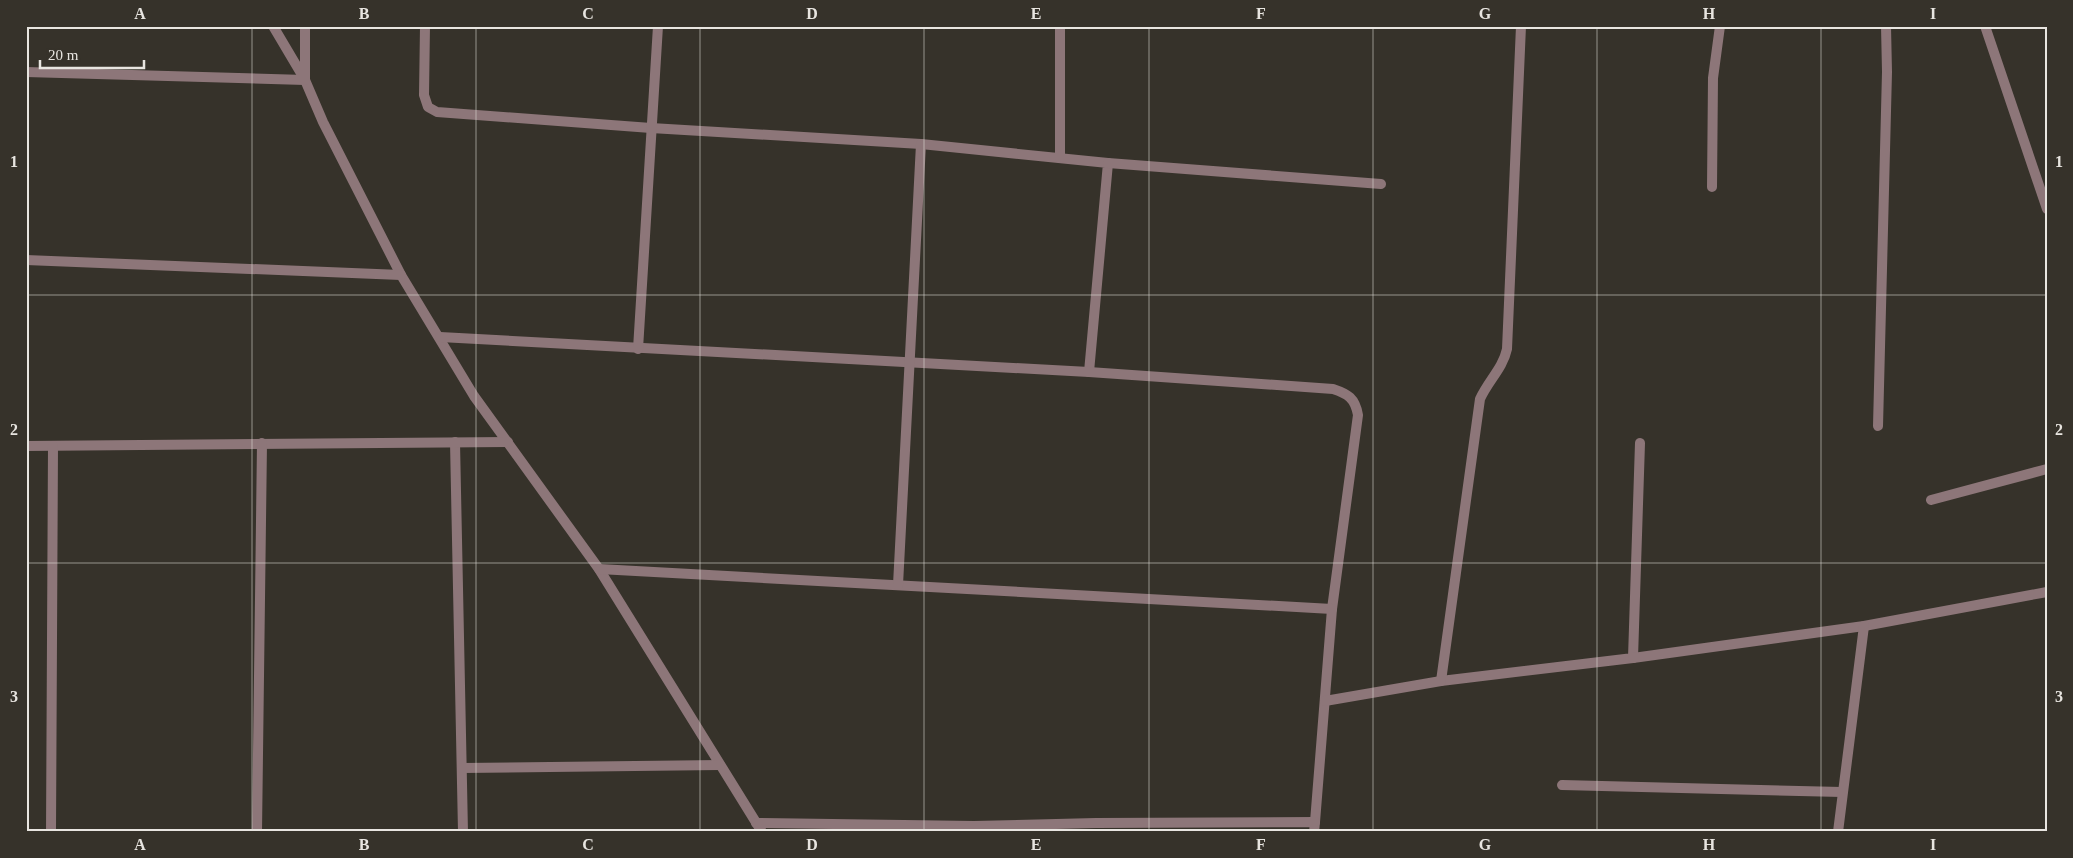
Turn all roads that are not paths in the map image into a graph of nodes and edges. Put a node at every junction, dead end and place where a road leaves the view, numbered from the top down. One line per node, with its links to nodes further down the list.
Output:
1 (273, 26): 11 (street)
2 (306, 26): 11 (street)
3 (425, 26): 12 (street)
4 (658, 26): 12 (street)
5 (1060, 26): 14 (street)
6 (1521, 26): 40 (street)
7 (1720, 26): 17 (street)
8 (1886, 26): 25 (street)
9 (1985, 26): 18 (street)
10 (26, 72): 11 (street)
11 (305, 80): 20 (street)
12 (651, 128): 13 (street); 22 (street)
13 (921, 144): 14 (street); 23 (street)
14 (1060, 158): 15 (street)
15 (1108, 163): 16 (street); 24 (street)
16 (1380, 184)
17 (1712, 187)
18 (2047, 209)
19 (26, 260): 20 (street)
20 (401, 275): 21 (street)
21 (440, 338): 22 (street); 27 (street)
22 (638, 349): 23 (street)
23 (911, 363): 24 (street); 35 (street)
24 (1089, 372): 37 (street)
25 (1878, 426)
26 (455, 442): 27 (street); 29 (street); 43 (street)
27 (508, 442): 34 (street)
28 (1640, 443): 39 (street)
29 (262, 444): 31 (street); 51 (street)
30 (26, 446): 31 (street)
31 (53, 446): 50 (street)
32 (2047, 470): 33 (street)
33 (1932, 500)
34 (600, 569): 35 (street); 42 (street)
35 (898, 585): 37 (street)
36 (2047, 592): 38 (street)
37 (1332, 609): 41 (street)
38 (1864, 626): 39 (street); 45 (street)
39 (1633, 658): 40 (street)
40 (1441, 681): 41 (street)
41 (1325, 701): 47 (street)
42 (720, 765): 43 (street); 48 (street)
43 (462, 768): 52 (street)
44 (1562, 786): 45 (street)
45 (1842, 792): 53 (street)
46 (1096, 827): 47 (street); 49 (street)
47 (1315, 827)
48 (759, 828): 49 (street)
49 (974, 829)
50 (50, 832)
51 (257, 832)
52 (463, 832)
53 (1838, 832)

